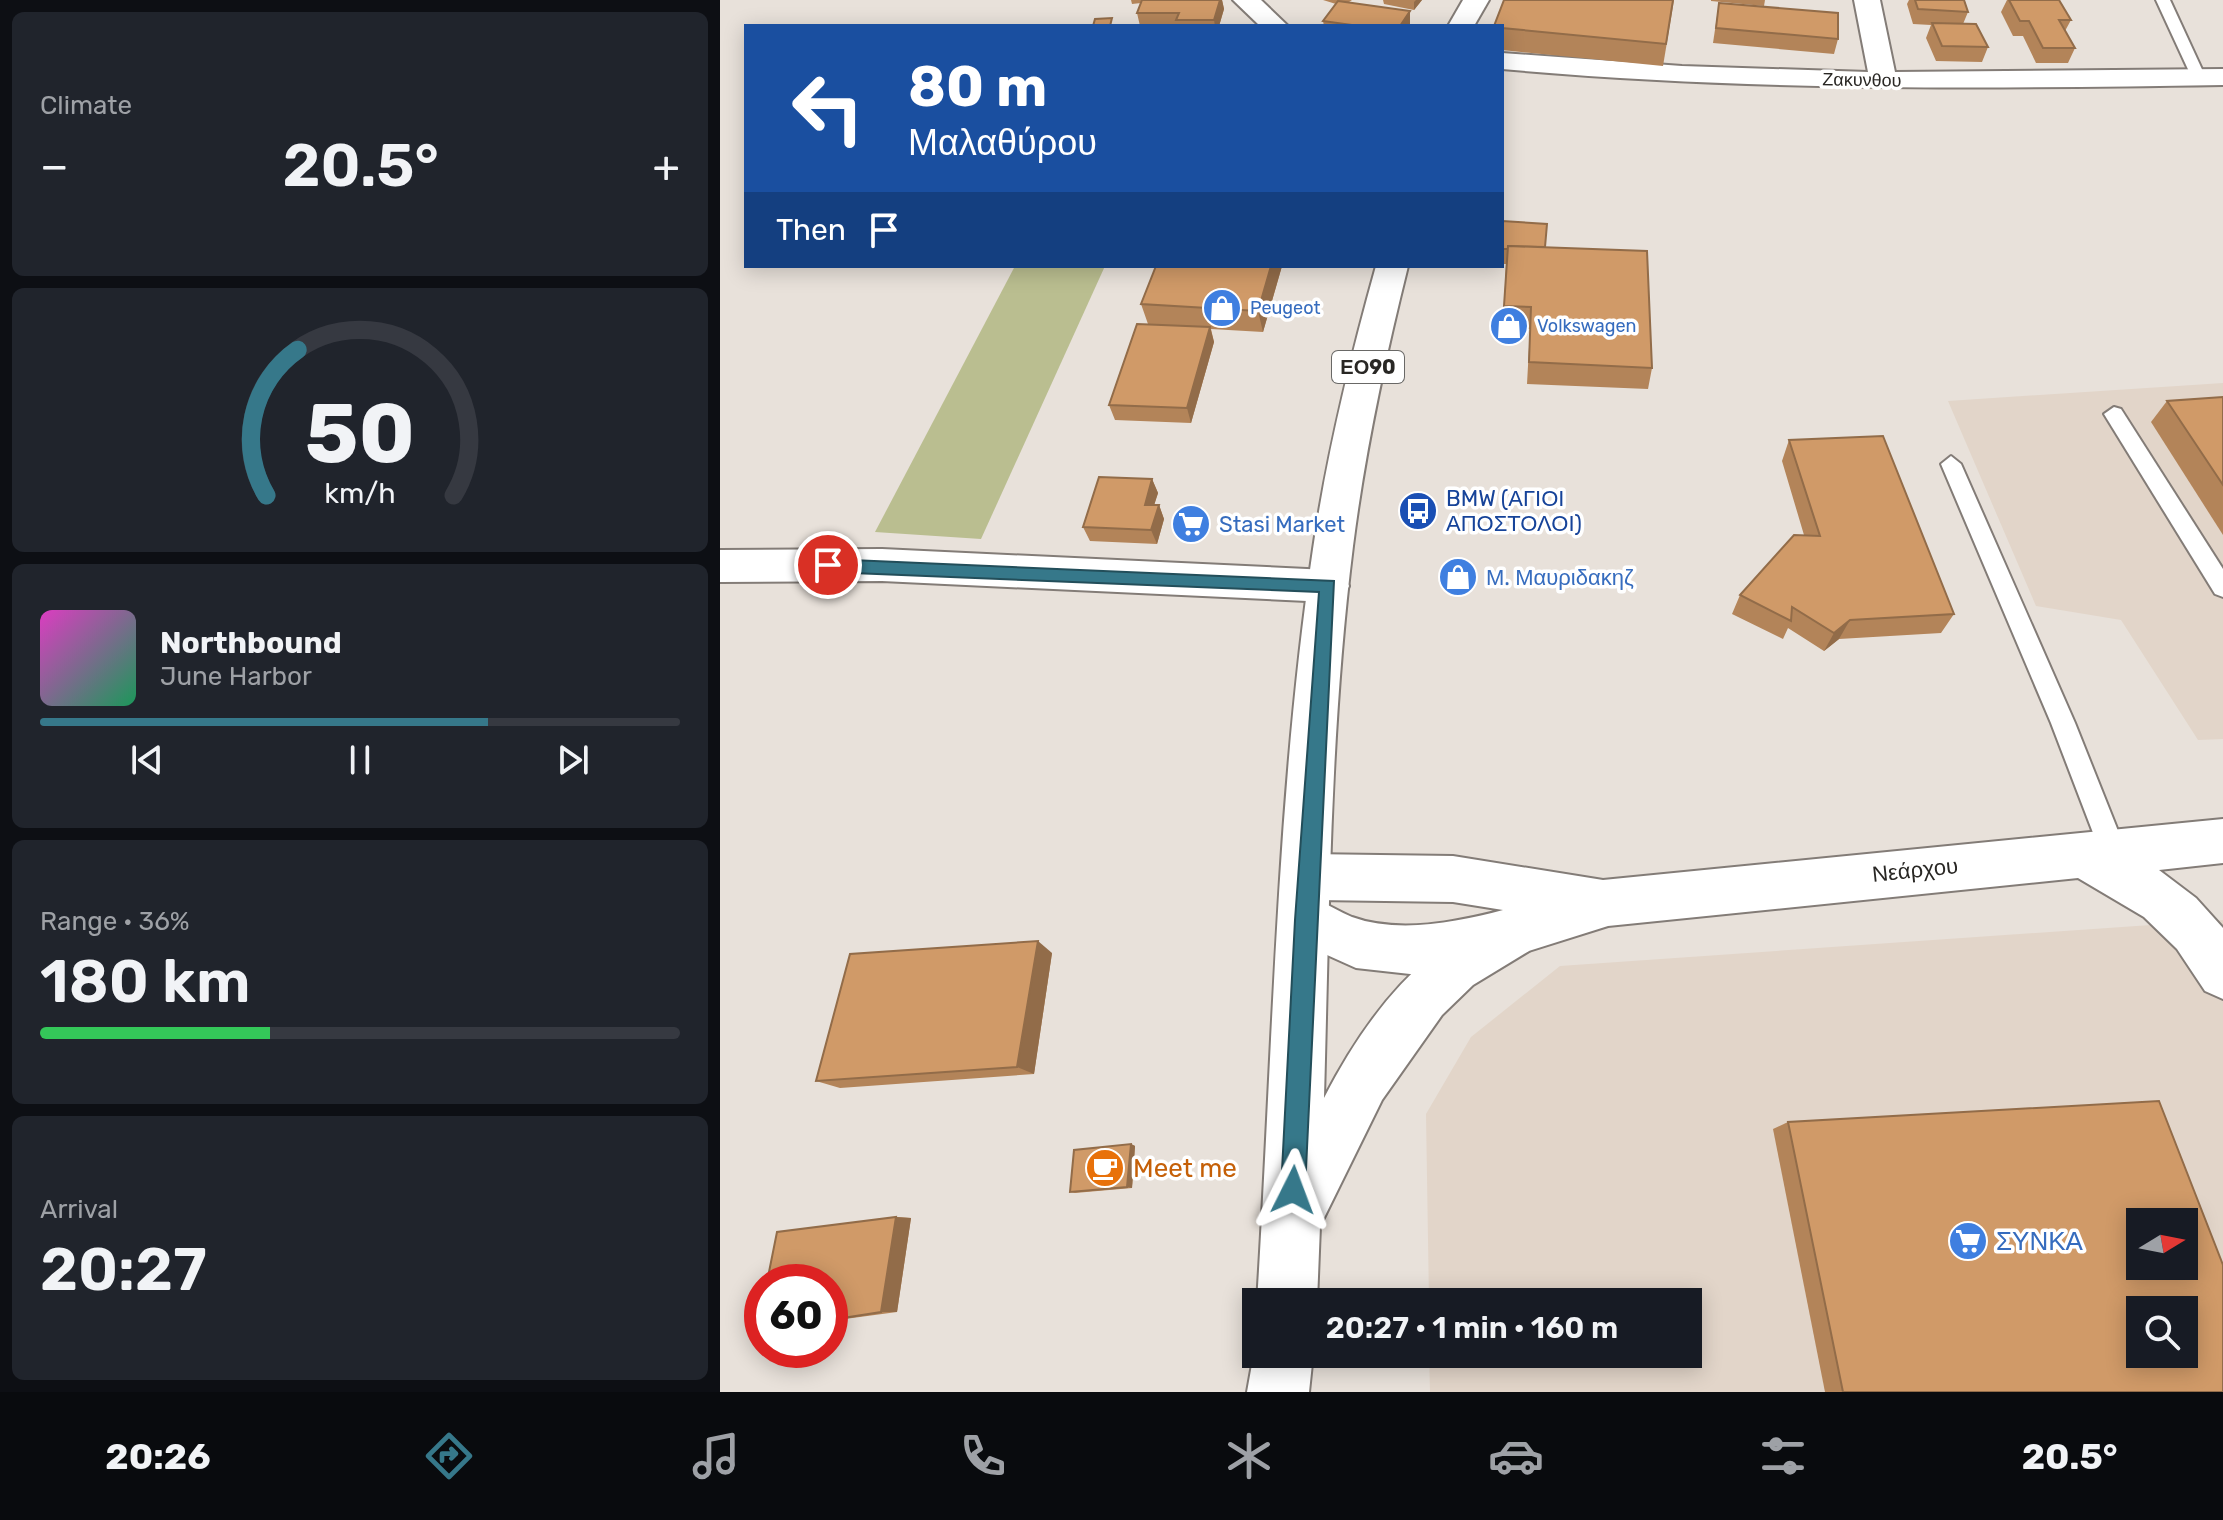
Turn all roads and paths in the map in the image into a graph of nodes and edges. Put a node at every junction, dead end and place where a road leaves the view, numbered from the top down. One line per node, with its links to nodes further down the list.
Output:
1 (1246, 0): 5 (street)
2 (1476, 0): 6 (street)
3 (1867, 0): 9 (street)
4 (2163, 0): 8 (lane)
5 (1273, 24)
6 (1462, 24)
7 (1504, 61): 9 (street, Ζακυνθου)
8 (2211, 78): 9 (street, Ζακυνθου)
9 (1883, 81)
10 (1392, 268): 14 (street, ΕΟ90)
11 (2114, 414): 15 (lane)
12 (1951, 464): 17 (lane)
13 (720, 566): 14 (street)
14 (1328, 586): 18 (street, ΕΟ90)
15 (2223, 588)
16 (2223, 841): 17 (street, Νεάρχου)
17 (2094, 852): 19 (street, Νεάρχου); 20 (street)
18 (1307, 898): 19 (street); 19 (street); 21 (street, ΕΟ90)
19 (1507, 910): 21 (street)
20 (2223, 973)
21 (1291, 1221): 22 (street, ΕΟ90)
22 (1288, 1288)
23 (1281, 1368): 24 (street)
24 (1278, 1392)

